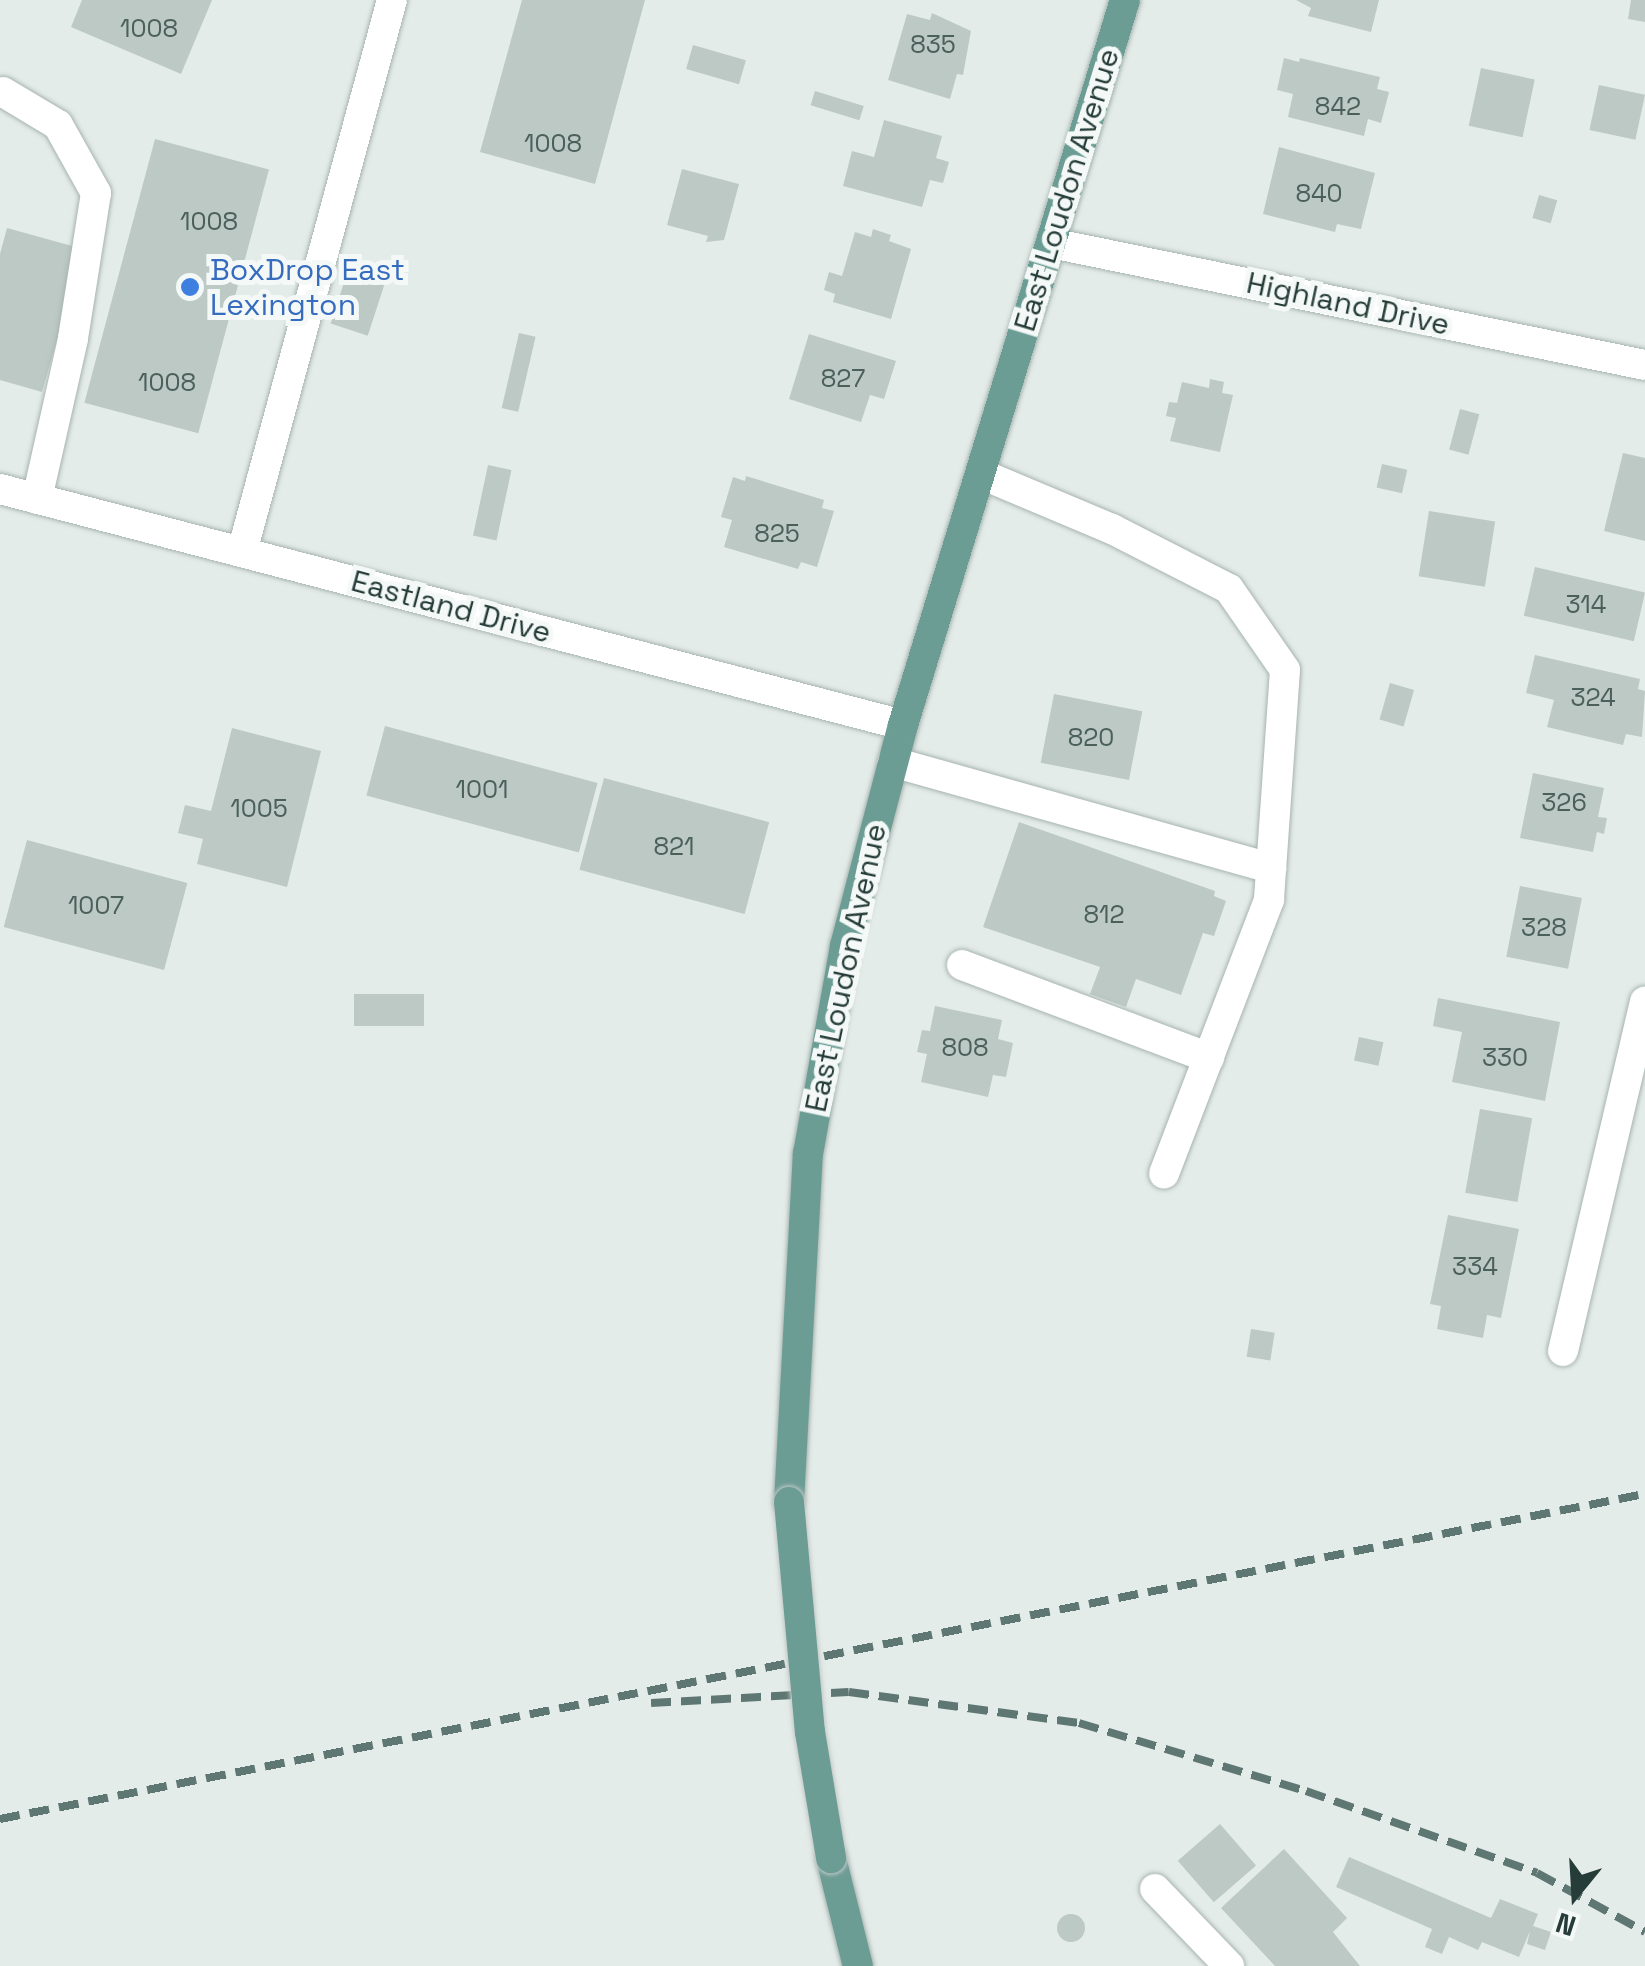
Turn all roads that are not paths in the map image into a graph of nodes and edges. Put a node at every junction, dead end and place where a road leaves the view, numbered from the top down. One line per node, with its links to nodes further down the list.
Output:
1 (392, 0): 9 (street)
2 (1124, 0): 4 (main road, East Loudon Avenue)
3 (3, 92): 8 (street)
4 (1051, 243): 5 (street, Highland Drive); 6 (main road, East Loudon Avenue)
5 (1645, 365)
6 (982, 474): 10 (main road, East Loudon Avenue); 12 (street)
7 (0, 489): 8 (street, Eastland Drive)
8 (38, 499): 9 (street, Eastland Drive)
9 (242, 552): 10 (street, Eastland Drive)
10 (902, 726): 11 (main road, East Loudon Avenue)
11 (893, 762): 12 (street); 19 (main road, East Loudon Avenue, bridge)
12 (1271, 868): 15 (street)
13 (962, 965): 15 (street)
14 (1645, 1001): 17 (street)
15 (1209, 1058): 16 (street)
16 (1164, 1174)
17 (1563, 1351)
18 (1155, 1889): 20 (street)
19 (858, 1966)
20 (1230, 1966)

